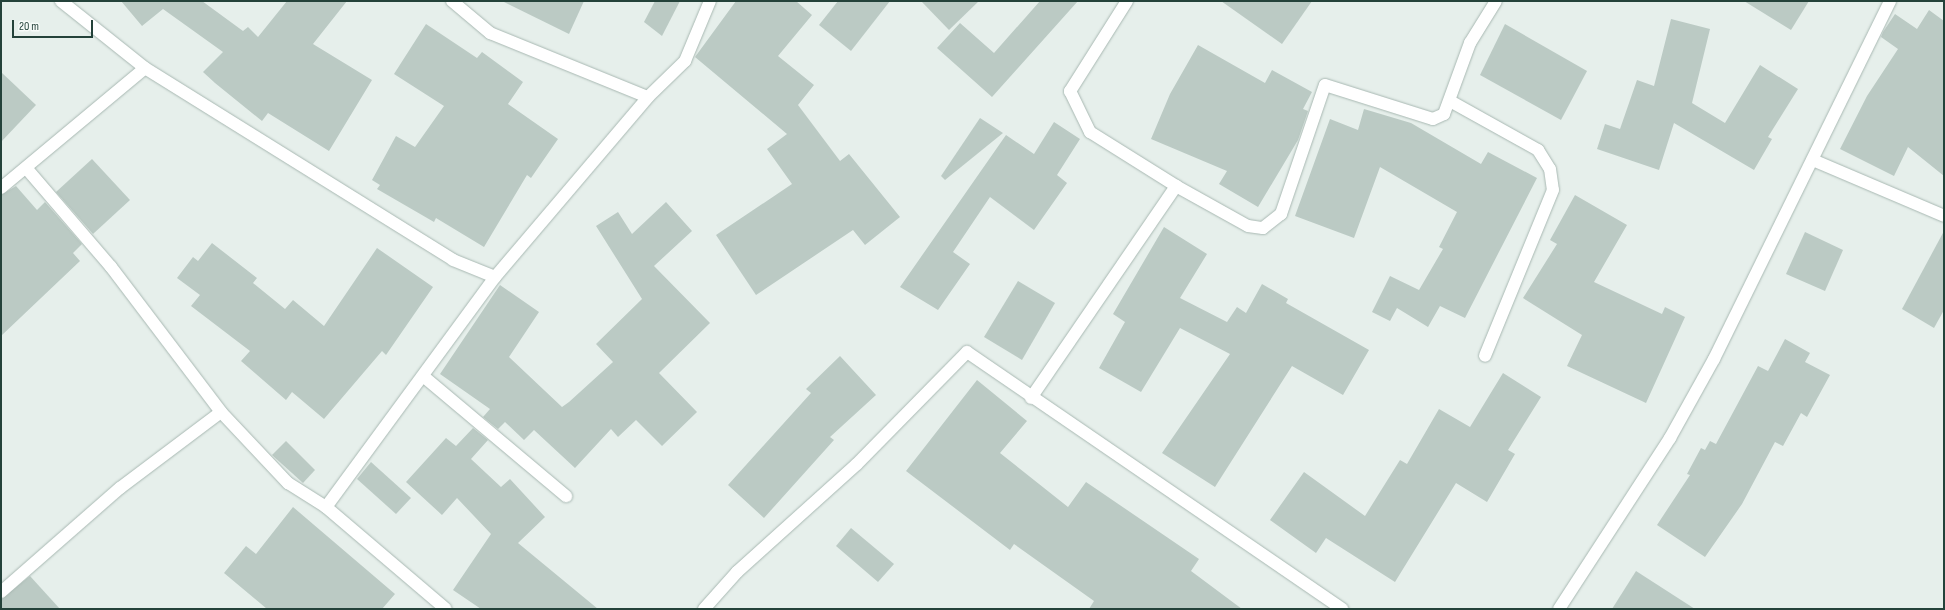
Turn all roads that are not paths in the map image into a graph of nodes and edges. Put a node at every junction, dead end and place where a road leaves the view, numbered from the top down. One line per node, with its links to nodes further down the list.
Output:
1 (61, 1): 7 (street)
2 (452, 1): 8 (street)
3 (710, 1): 8 (street)
4 (1127, 1): 12 (street)
5 (1496, 1): 9 (street)
6 (1890, 1): 10 (street)
7 (145, 68): 11 (street); 15 (street)
8 (648, 97): 15 (street)
9 (1450, 101): 12 (street); 16 (street)
10 (1813, 160): 14 (street); 26 (street)
11 (27, 169): 13 (street); 19 (street)
12 (1176, 186): 18 (street)
13 (1, 188)
14 (1944, 216)
15 (495, 277): 17 (street)
16 (1486, 356)
17 (423, 376): 20 (street); 21 (street)
18 (1031, 398): 24 (street); 25 (street)
19 (221, 412): 21 (street); 22 (street)
20 (566, 496)
21 (326, 507): 23 (street)
22 (1, 592)
23 (446, 609)
24 (704, 609)
25 (1342, 609)
26 (1559, 609)

